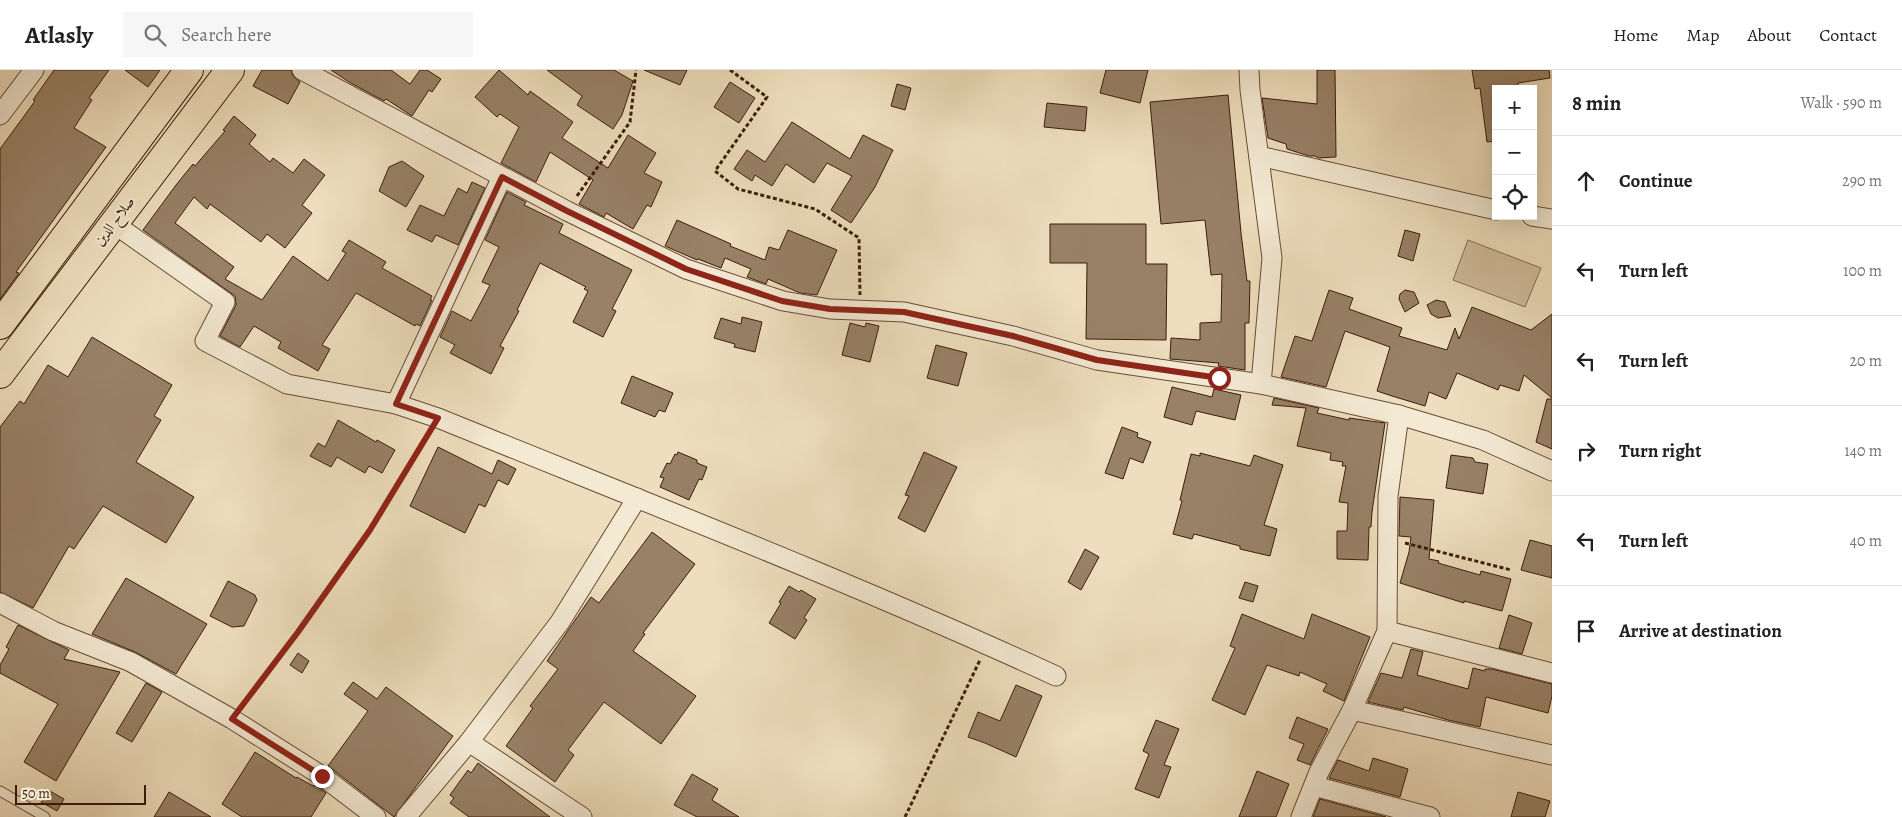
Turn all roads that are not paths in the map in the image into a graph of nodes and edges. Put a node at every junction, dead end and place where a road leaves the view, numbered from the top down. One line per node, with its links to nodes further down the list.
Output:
1 (34, 70): 6 (street)
2 (189, 70): 13 (highway, صلاح الدين)
3 (230, 70): 12 (highway, صلاح الدين)
4 (302, 70): 8 (street)
5 (1250, 70): 7 (street)
6 (0, 115)
7 (1259, 156): 9 (street); 15 (street)
8 (502, 177): 15 (street); 16 (street)
9 (1492, 209)
10 (1537, 217): 11 (street)
11 (1552, 219)
12 (113, 223): 14 (highway, صلاح الدين); 16 (street)
13 (0, 325)
14 (0, 374)
15 (1261, 384): 17 (street)
16 (396, 404): 19 (street)
17 (1400, 415): 18 (street); 21 (street)
18 (1552, 471)
19 (637, 498): 23 (street); 25 (street)
20 (0, 603): 30 (street)
21 (1387, 631): 22 (street); 24 (street)
22 (1552, 673)
23 (1056, 676)
24 (1352, 710): 26 (street); 27 (street)
25 (469, 742): 31 (street); 32 (street)
26 (1552, 755)
27 (1314, 786): 33 (street); 34 (street)
28 (0, 790): 29 (lane)
29 (45, 817)
30 (376, 817)
31 (406, 817)
32 (582, 817)
33 (1301, 817)
34 (1430, 817)

